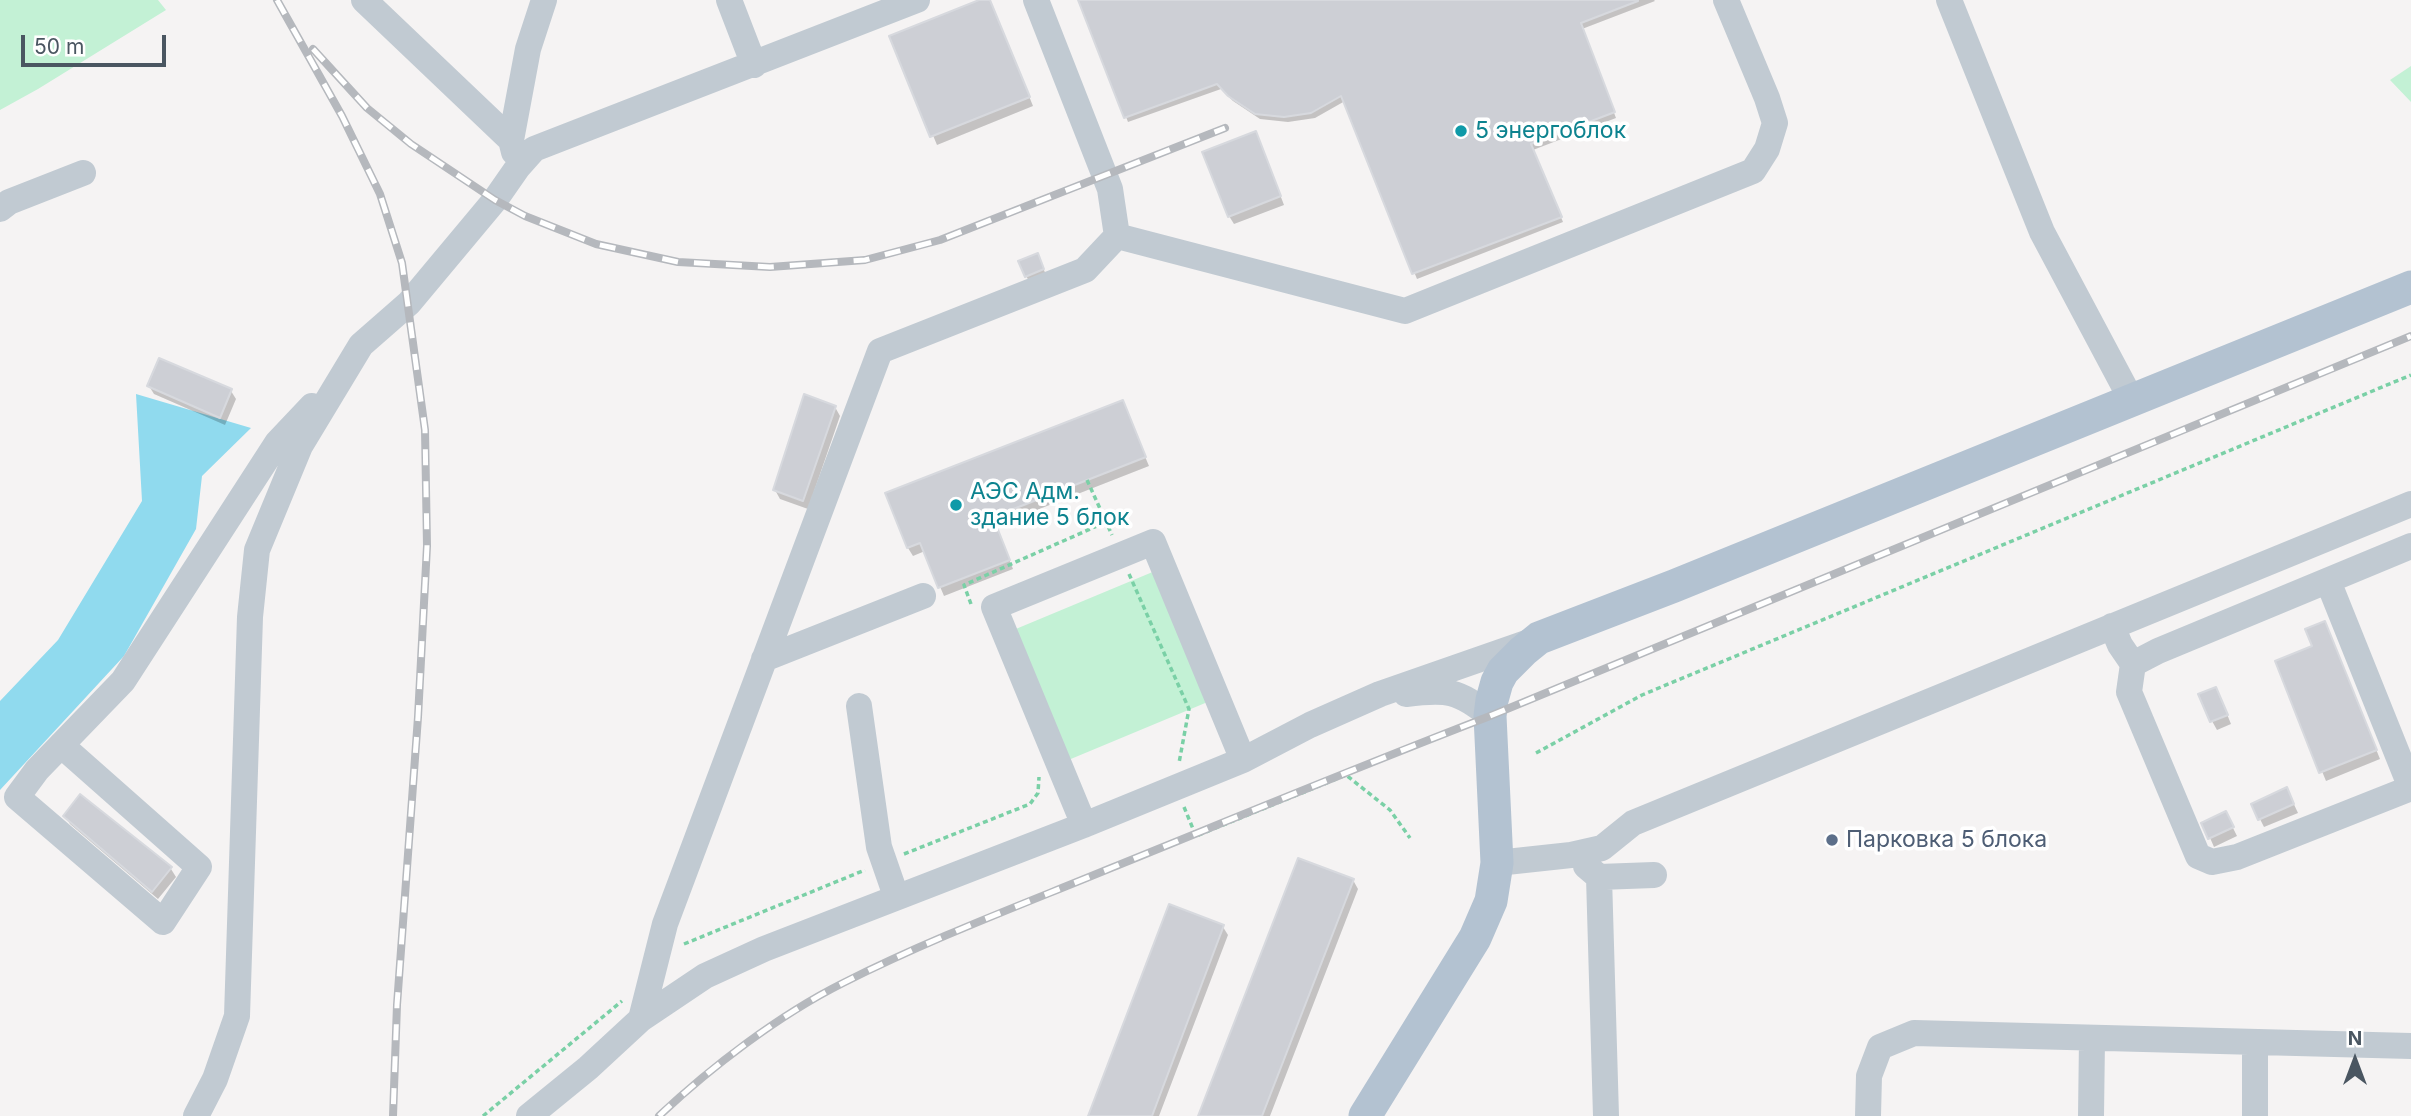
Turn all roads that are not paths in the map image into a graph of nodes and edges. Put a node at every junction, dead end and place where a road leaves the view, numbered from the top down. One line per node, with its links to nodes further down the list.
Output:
1 (364, 0): 9 (lane)
2 (544, 0): 9 (lane)
3 (729, 0): 8 (lane)
4 (917, 0): 8 (lane)
5 (1036, 0): 13 (lane)
6 (1726, 0): 13 (lane)
7 (1949, 0): 16 (lane)
8 (754, 65): 10 (lane)
9 (512, 140): 10 (lane)
10 (517, 167): 15 (lane)
11 (83, 173): 12 (lane)
12 (0, 209)
13 (1117, 236): 23 (lane)
14 (2411, 287): 16 (main road)
15 (349, 366): 28 (lane); 41 (lane)
16 (2133, 401): 22 (main road)
17 (2411, 504): 21 (lane)
18 (2411, 547): 19 (lane)
19 (2328, 581): 24 (lane); 30 (lane)
20 (923, 596): 23 (lane)
21 (2112, 626): 24 (lane); 32 (lane)
22 (1539, 638): 25 (lane); 27 (main road)
23 (764, 659): 37 (lane)
24 (2133, 664): 30 (lane)
25 (1380, 694): 27 (lane); 29 (lane)
26 (859, 706): 36 (lane)
27 (1490, 716): 33 (main road)
28 (61, 745): 28 (lane)
29 (1243, 760): 31 (lane); 31 (lane)
30 (2411, 788)
31 (1084, 825): 36 (lane)
32 (1572, 855): 33 (lane); 35 (lane)
33 (1497, 863): 43 (main road)
34 (1654, 875): 35 (lane)
35 (1599, 877): 44 (lane)
36 (896, 896): 37 (lane)
37 (641, 1019): 42 (lane)
38 (2092, 1039): 39 (lane); 45 (lane); 46 (lane)
39 (2255, 1044): 40 (lane); 47 (lane)
40 (2411, 1046)
41 (195, 1116)
42 (529, 1116)
43 (1365, 1116)
44 (1606, 1116)
45 (1868, 1116)
46 (2091, 1116)
47 (2255, 1116)

